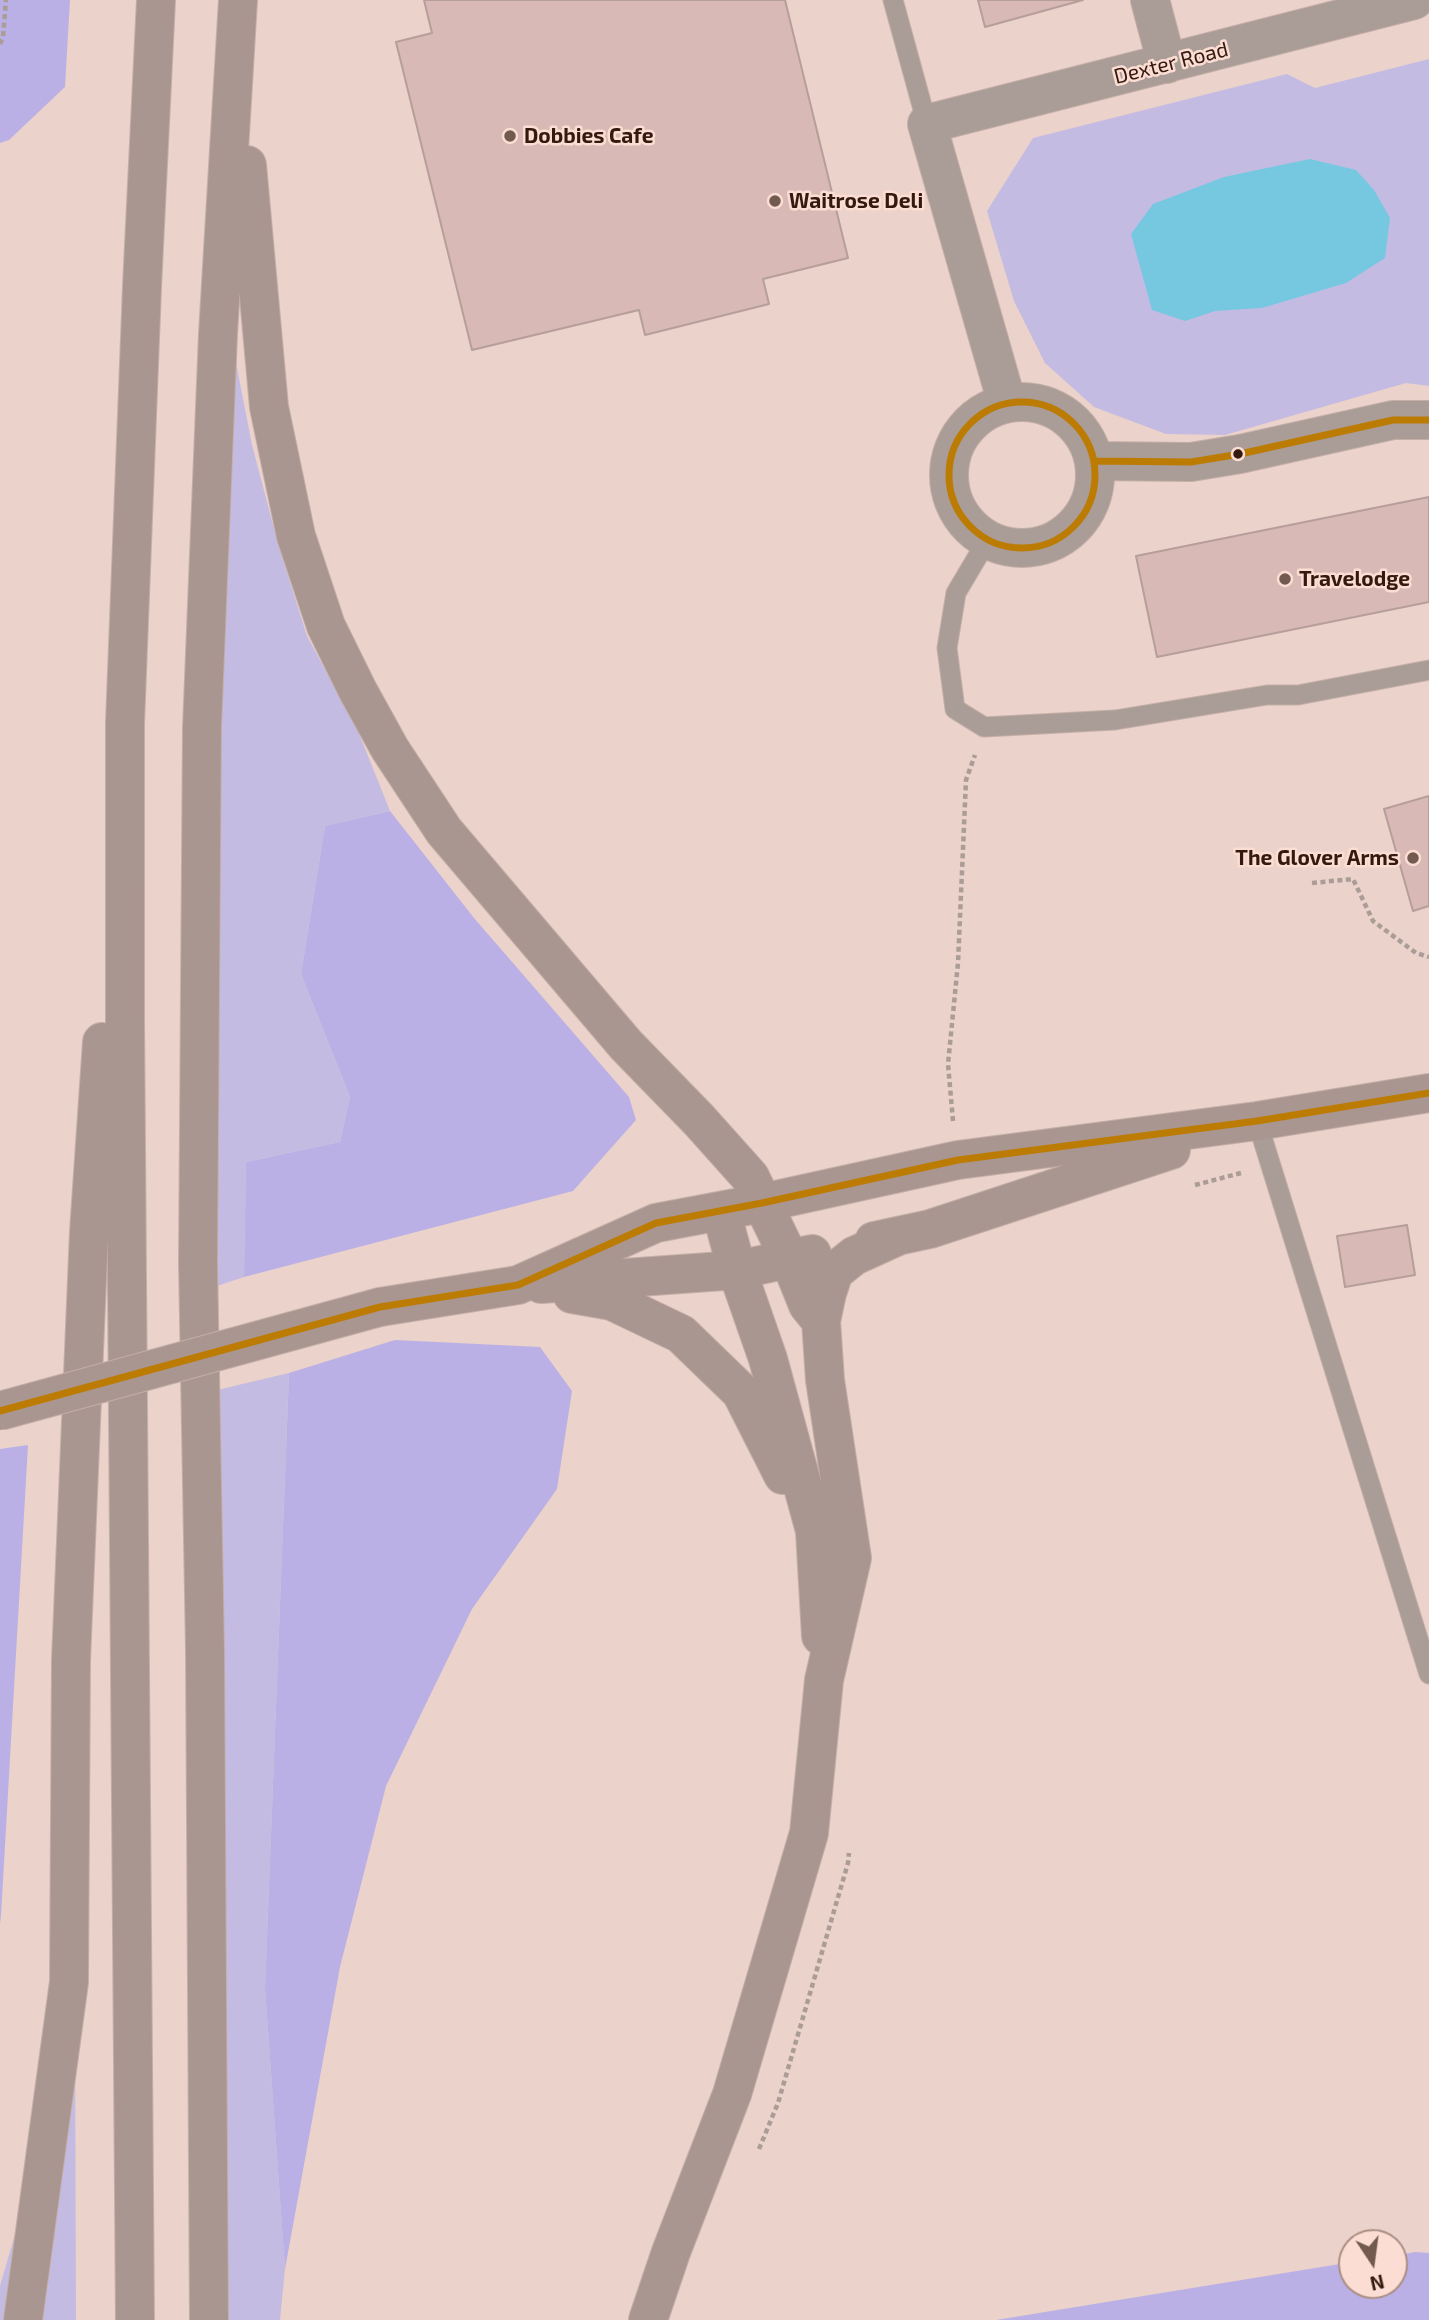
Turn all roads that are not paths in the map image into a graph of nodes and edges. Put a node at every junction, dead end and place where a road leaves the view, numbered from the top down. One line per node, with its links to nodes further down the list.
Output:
1 (156, 0): 13 (highway)
2 (894, 0): 7 (lane)
3 (1150, 0): 6 (street)
4 (1414, 0): 6 (street, Dexter Road)
5 (237, 15): 16 (highway); 29 (highway)
6 (1167, 64): 7 (street, Dexter Road)
7 (927, 124): 8 (street)
8 (1007, 403): 10 (street); 11 (street)
9 (1429, 420): 10 (street)
10 (1094, 461): 11 (street)
11 (988, 539): 12 (lane)
12 (1429, 670)
13 (125, 723): 27 (highway); 28 (highway)
14 (1429, 1093): 15 (highway)
15 (1257, 1121): 16 (highway); 18 (highway); 25 (lane)
16 (762, 1203): 17 (highway); 19 (highway)
17 (721, 1211): 20 (highway); 21 (highway)
18 (898, 1236): 19 (highway); 22 (highway)
19 (789, 1258): 20 (highway); 22 (highway)
20 (737, 1270): 21 (highway); 24 (highway)
21 (519, 1285): 23 (highway, bridge); 24 (highway)
22 (821, 1321): 26 (highway)
23 (0, 1411)
24 (815, 1531): 26 (highway)
25 (1429, 1674)
26 (824, 1680): 30 (highway)
27 (23, 2320)
28 (135, 2320)
29 (209, 2320)
30 (648, 2320)

